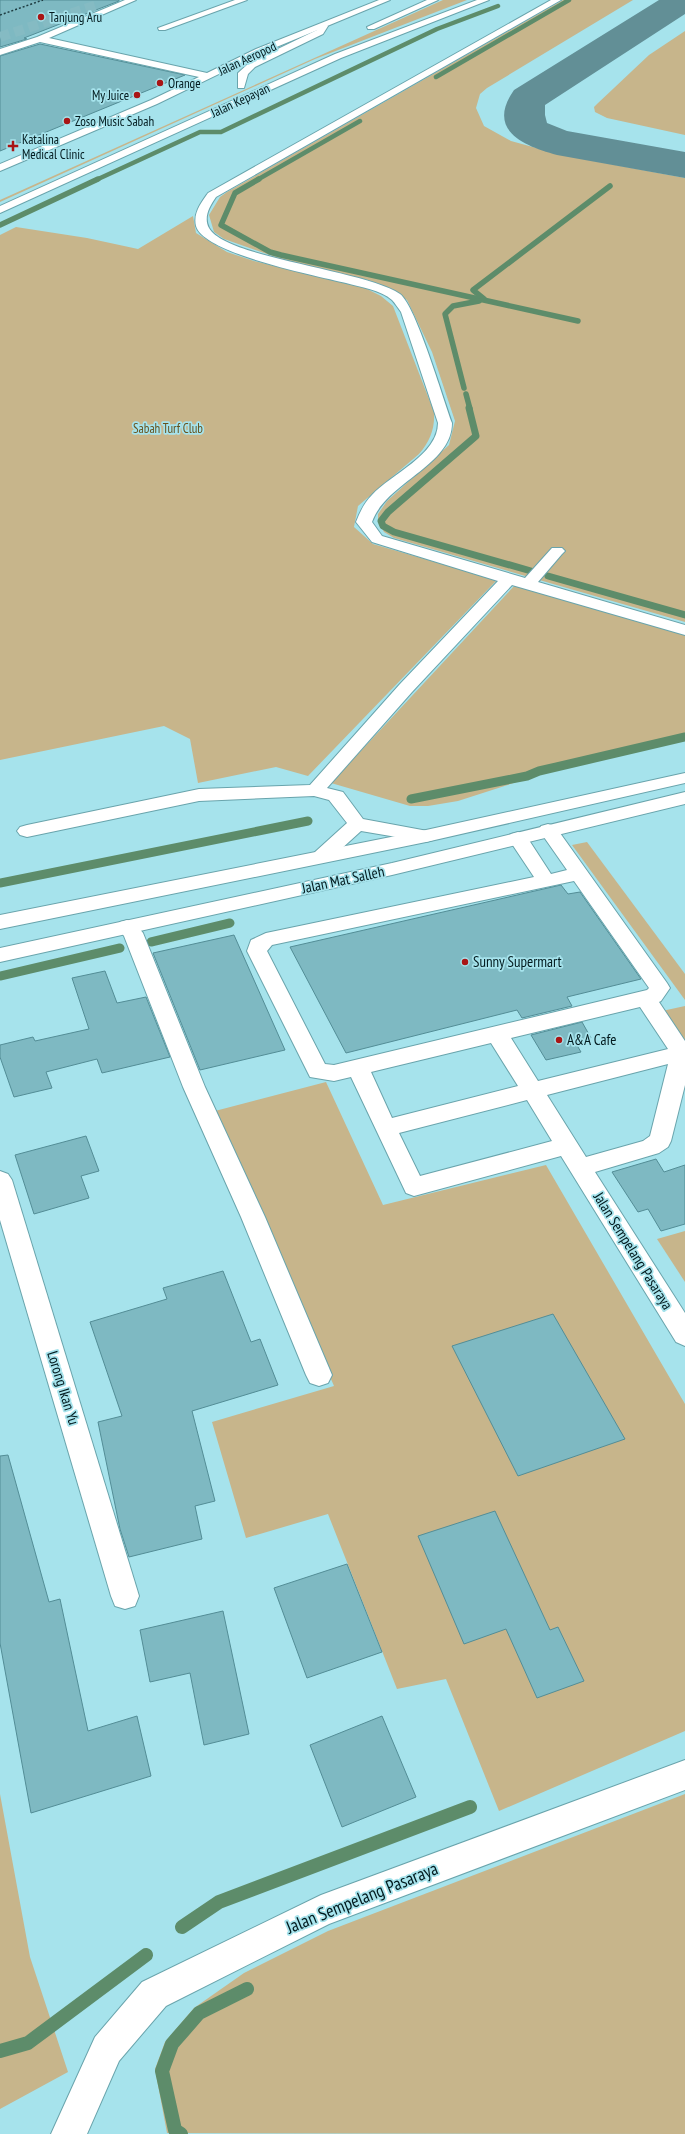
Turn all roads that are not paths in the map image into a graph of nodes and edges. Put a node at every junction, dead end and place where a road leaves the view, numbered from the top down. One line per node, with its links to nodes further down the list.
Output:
1 (132, 0): 10 (main road)
2 (243, 0): 12 (main road)
3 (386, 0): 11 (main road, Jalan Aeropod)
4 (434, 0): 13 (main road)
5 (485, 0): 8 (main road, Jalan Kepayan)
6 (557, 0): 23 (main road)
7 (495, 1): 8 (main road)
8 (475, 4): 21 (main road, Jalan Kepayan)
9 (97, 5): 10 (main road)
10 (115, 6): 14 (main road)
11 (324, 26): 18 (main road, Jalan Aeropod); 19 (main road, Jalan Kepayan)
12 (162, 28)
13 (359, 33)
14 (40, 39): 15 (main road); 16 (main road)
15 (0, 52)
16 (150, 63): 17 (main road); 18 (main road)
17 (140, 66)
18 (209, 76): 20 (main road, Jalan Aeropod)
19 (255, 80)
20 (0, 168)
21 (0, 210)
22 (557, 551): 24 (main road)
23 (509, 578): 24 (main road); 27 (main road)
24 (529, 583): 25 (main road)
25 (685, 630)
26 (685, 778): 32 (main road, Jalan Mat Salleh)
27 (315, 790): 29 (main road); 31 (main road)
28 (685, 798): 30 (main road, Jalan Mat Salleh)
29 (357, 824): 32 (main road); 34 (main road)
30 (548, 830): 33 (main road, Jalan Mat Salleh); 35 (main road)
31 (27, 831)
32 (426, 836): 34 (main road, Jalan Mat Salleh)
33 (518, 838): 36 (main road); 38 (main road, Jalan Mat Salleh)
34 (322, 856): 37 (main road, Jalan Mat Salleh)
35 (579, 874): 36 (main road); 40 (main road)
36 (546, 881): 43 (main road)
37 (0, 922)
38 (127, 927): 39 (main road, Jalan Mat Salleh); 50 (main road)
39 (0, 955)
40 (645, 998): 41 (main road); 42 (main road)
41 (497, 1034): 43 (main road); 44 (main road, Jalan Sempelang Pasaraya)
42 (682, 1053): 44 (main road); 47 (main road)
43 (358, 1067): 45 (main road)
44 (533, 1091): 45 (main road); 46 (main road, Jalan Sempelang Pasaraya)
45 (385, 1128): 46 (main road)
46 (568, 1145): 47 (main road, Jalan Sempelang Pasaraya)
47 (582, 1167): 49 (main road, Jalan Sempelang Pasaraya)
48 (0, 1180): 51 (main road, Lorong Ikan Yu)
49 (685, 1335)
50 (319, 1375)
51 (126, 1596)
52 (685, 1775): 53 (main road, Jalan Sempelang Pasaraya)
53 (69, 2134)

